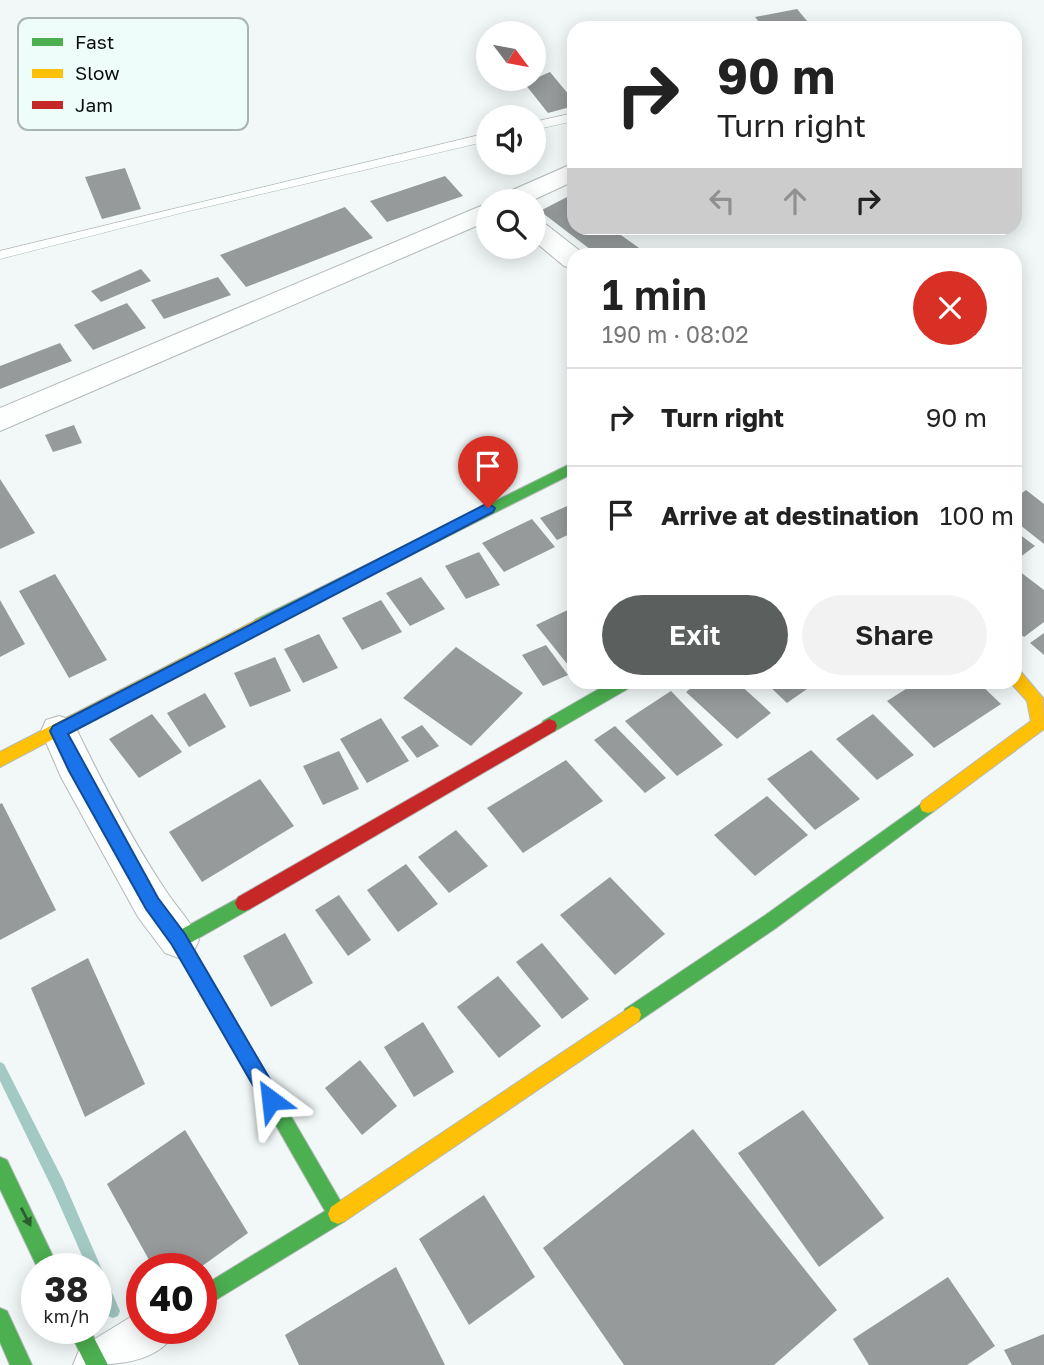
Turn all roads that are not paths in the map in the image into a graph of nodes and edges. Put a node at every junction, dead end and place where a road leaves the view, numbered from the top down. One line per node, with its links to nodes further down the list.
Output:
1 (567, 119): 2 (lane)
2 (546, 123)
3 (476, 140): 9 (lane)
4 (567, 174): 5 (street)
5 (536, 189)
6 (476, 216): 10 (street)
7 (546, 238): 8 (street)
8 (567, 254)
9 (0, 255)
10 (0, 420)
11 (567, 470): 14 (main road)
12 (1022, 684): 18 (main road)
13 (613, 689): 16 (main road)
14 (59, 731): 15 (main road); 16 (street)
15 (0, 760)
16 (179, 940): 18 (main road)
17 (0, 1167): 19 (main road, one-way to 19)
18 (338, 1214): 20 (main road)
19 (41, 1253)
20 (217, 1289)
21 (0, 1318): 24 (main road)
22 (86, 1344): 25 (main road)
23 (130, 1344): 25 (street)
24 (21, 1365)
25 (97, 1365)

